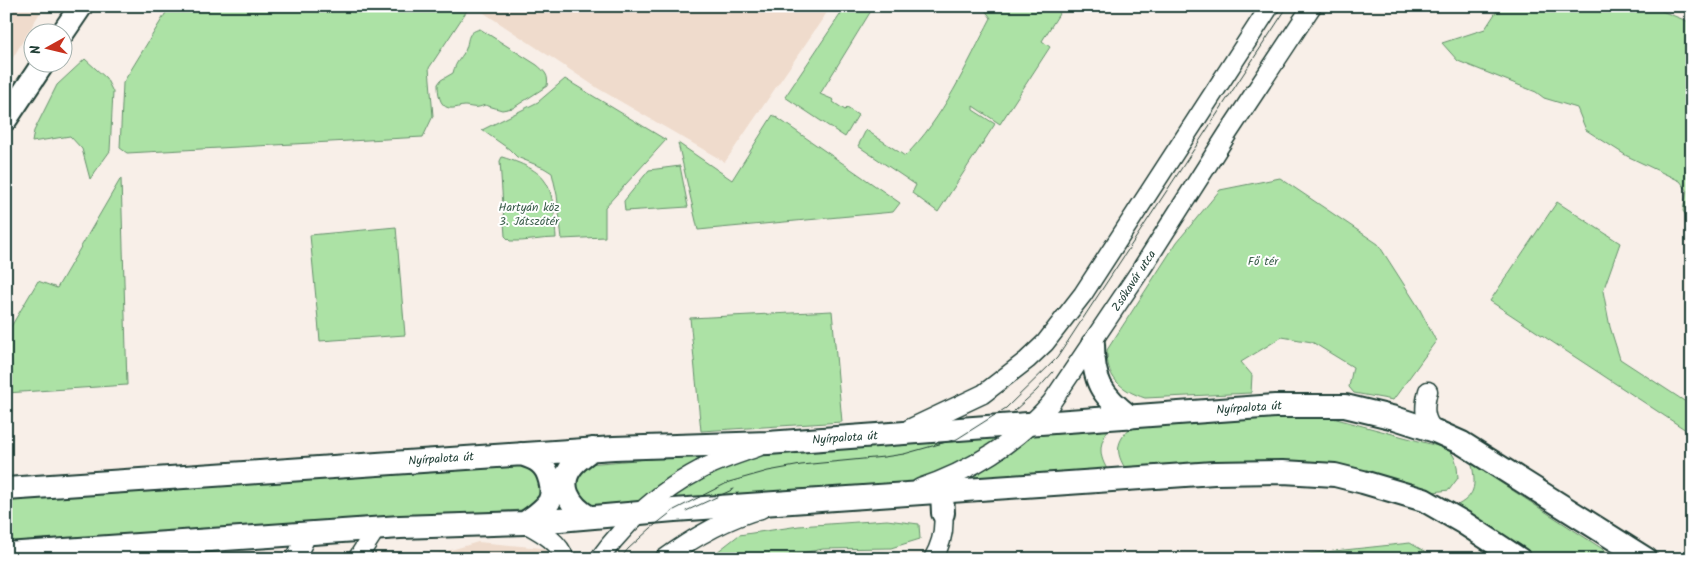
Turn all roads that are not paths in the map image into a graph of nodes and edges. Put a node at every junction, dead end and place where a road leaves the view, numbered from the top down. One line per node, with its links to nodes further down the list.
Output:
1 (1270, 6): 10 (street)
2 (1312, 6): 5 (street, Zsókavár utca)
3 (37, 72): 4 (main road)
4 (6, 119)
5 (1093, 344): 7 (main road); 8 (street, Zsókavár utca)
6 (1428, 391): 9 (street)
7 (1130, 417): 8 (main road, Nyírpalota út); 9 (main road, Nyírpalota út)
8 (1034, 423): 10 (main road, Nyírpalota út); 15 (street, Zsókavár utca)
9 (1435, 432): 31 (main road, Nyírpalota út)
10 (899, 434): 11 (main road, Nyírpalota út)
11 (768, 443): 12 (main road, Nyírpalota út); 18 (street)
12 (592, 449): 13 (main road, Nyírpalota út); 19 (main road)
13 (521, 454): 14 (main road, Nyírpalota út); 20 (main road)
14 (6, 489)
15 (900, 494): 16 (main road); 17 (main road)
16 (942, 502): 29 (street); 30 (main road)
17 (784, 504): 18 (main road); 28 (street)
18 (638, 513): 19 (main road); 27 (street)
19 (589, 517): 20 (main road)
20 (525, 523): 21 (main road); 26 (street)
21 (376, 529): 22 (main road); 25 (street)
22 (308, 533): 23 (main road); 24 (street)
23 (6, 554)
24 (295, 559)
25 (357, 559)
26 (565, 559)
27 (599, 559)
28 (664, 559)
29 (933, 559)
30 (1519, 559)
31 (1646, 559)

